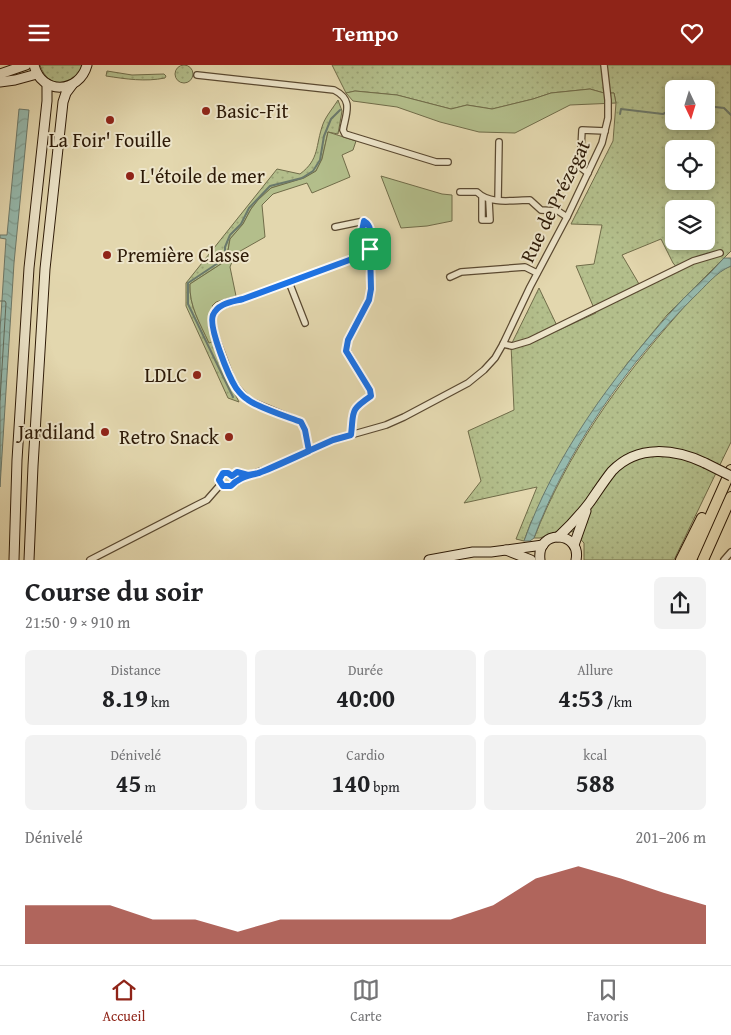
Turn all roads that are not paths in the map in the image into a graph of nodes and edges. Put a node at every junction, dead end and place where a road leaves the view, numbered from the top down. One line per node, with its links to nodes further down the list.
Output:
1 (26, 65): 5 (main road)
2 (87, 65): 9 (main road)
3 (604, 65): 10 (street, Rue de Prézegat)
4 (36, 69): 7 (main road); 8 (main road)
5 (0, 74)
6 (196, 75): 12 (street)
7 (0, 82)
8 (47, 84): 9 (main road); 44 (main road)
9 (72, 85): 45 (main road)
10 (606, 131): 13 (street, Rue de Prézegat); 13 (street)
11 (498, 142): 16 (street)
12 (448, 162)
13 (588, 173): 18 (street, Rue de Prézegat)
14 (460, 192): 15 (street)
15 (482, 198): 17 (street); 17 (street)
16 (498, 200): 17 (street); 18 (street)
17 (490, 201)
18 (567, 217): 22 (street, Rue de Prézegat)
19 (364, 221): 20 (street); 24 (street); 27 (street)
20 (335, 227)
21 (720, 253): 26 (street)
22 (538, 273): 23 (street); 26 (street, Rue de Prézegat)
23 (450, 277)
24 (289, 282): 25 (street); 28 (street)
25 (305, 323)
26 (503, 344): 27 (street, Rue de Prézegat)
27 (351, 435): 28 (street, Rue de Prézegat)
28 (309, 451): 30 (street, Rue de Prézegat)
29 (731, 470): 35 (highway)
30 (248, 475): 31 (street); 33 (street)
31 (232, 476): 33 (street); 34 (street)
32 (731, 476): 37 (main road, bridge)
33 (233, 483): 34 (street)
34 (221, 484): 46 (street)
35 (720, 493): 52 (highway); 53 (highway)
36 (731, 497): 54 (highway)
37 (590, 502): 38 (main road); 40 (main road)
38 (558, 537): 39 (main road); 40 (main road)
39 (543, 545): 41 (main road); 50 (main road)
40 (574, 545): 51 (main road)
41 (506, 550): 42 (main road); 49 (main road)
42 (484, 552): 47 (main road); 48 (main road)
43 (731, 552): 55 (street)
44 (14, 560)
45 (29, 560)
46 (90, 560)
47 (429, 560)
48 (457, 560)
49 (532, 560)
50 (540, 560)
51 (576, 560)
52 (681, 560)
53 (691, 560)
54 (703, 560)
55 (724, 560)

